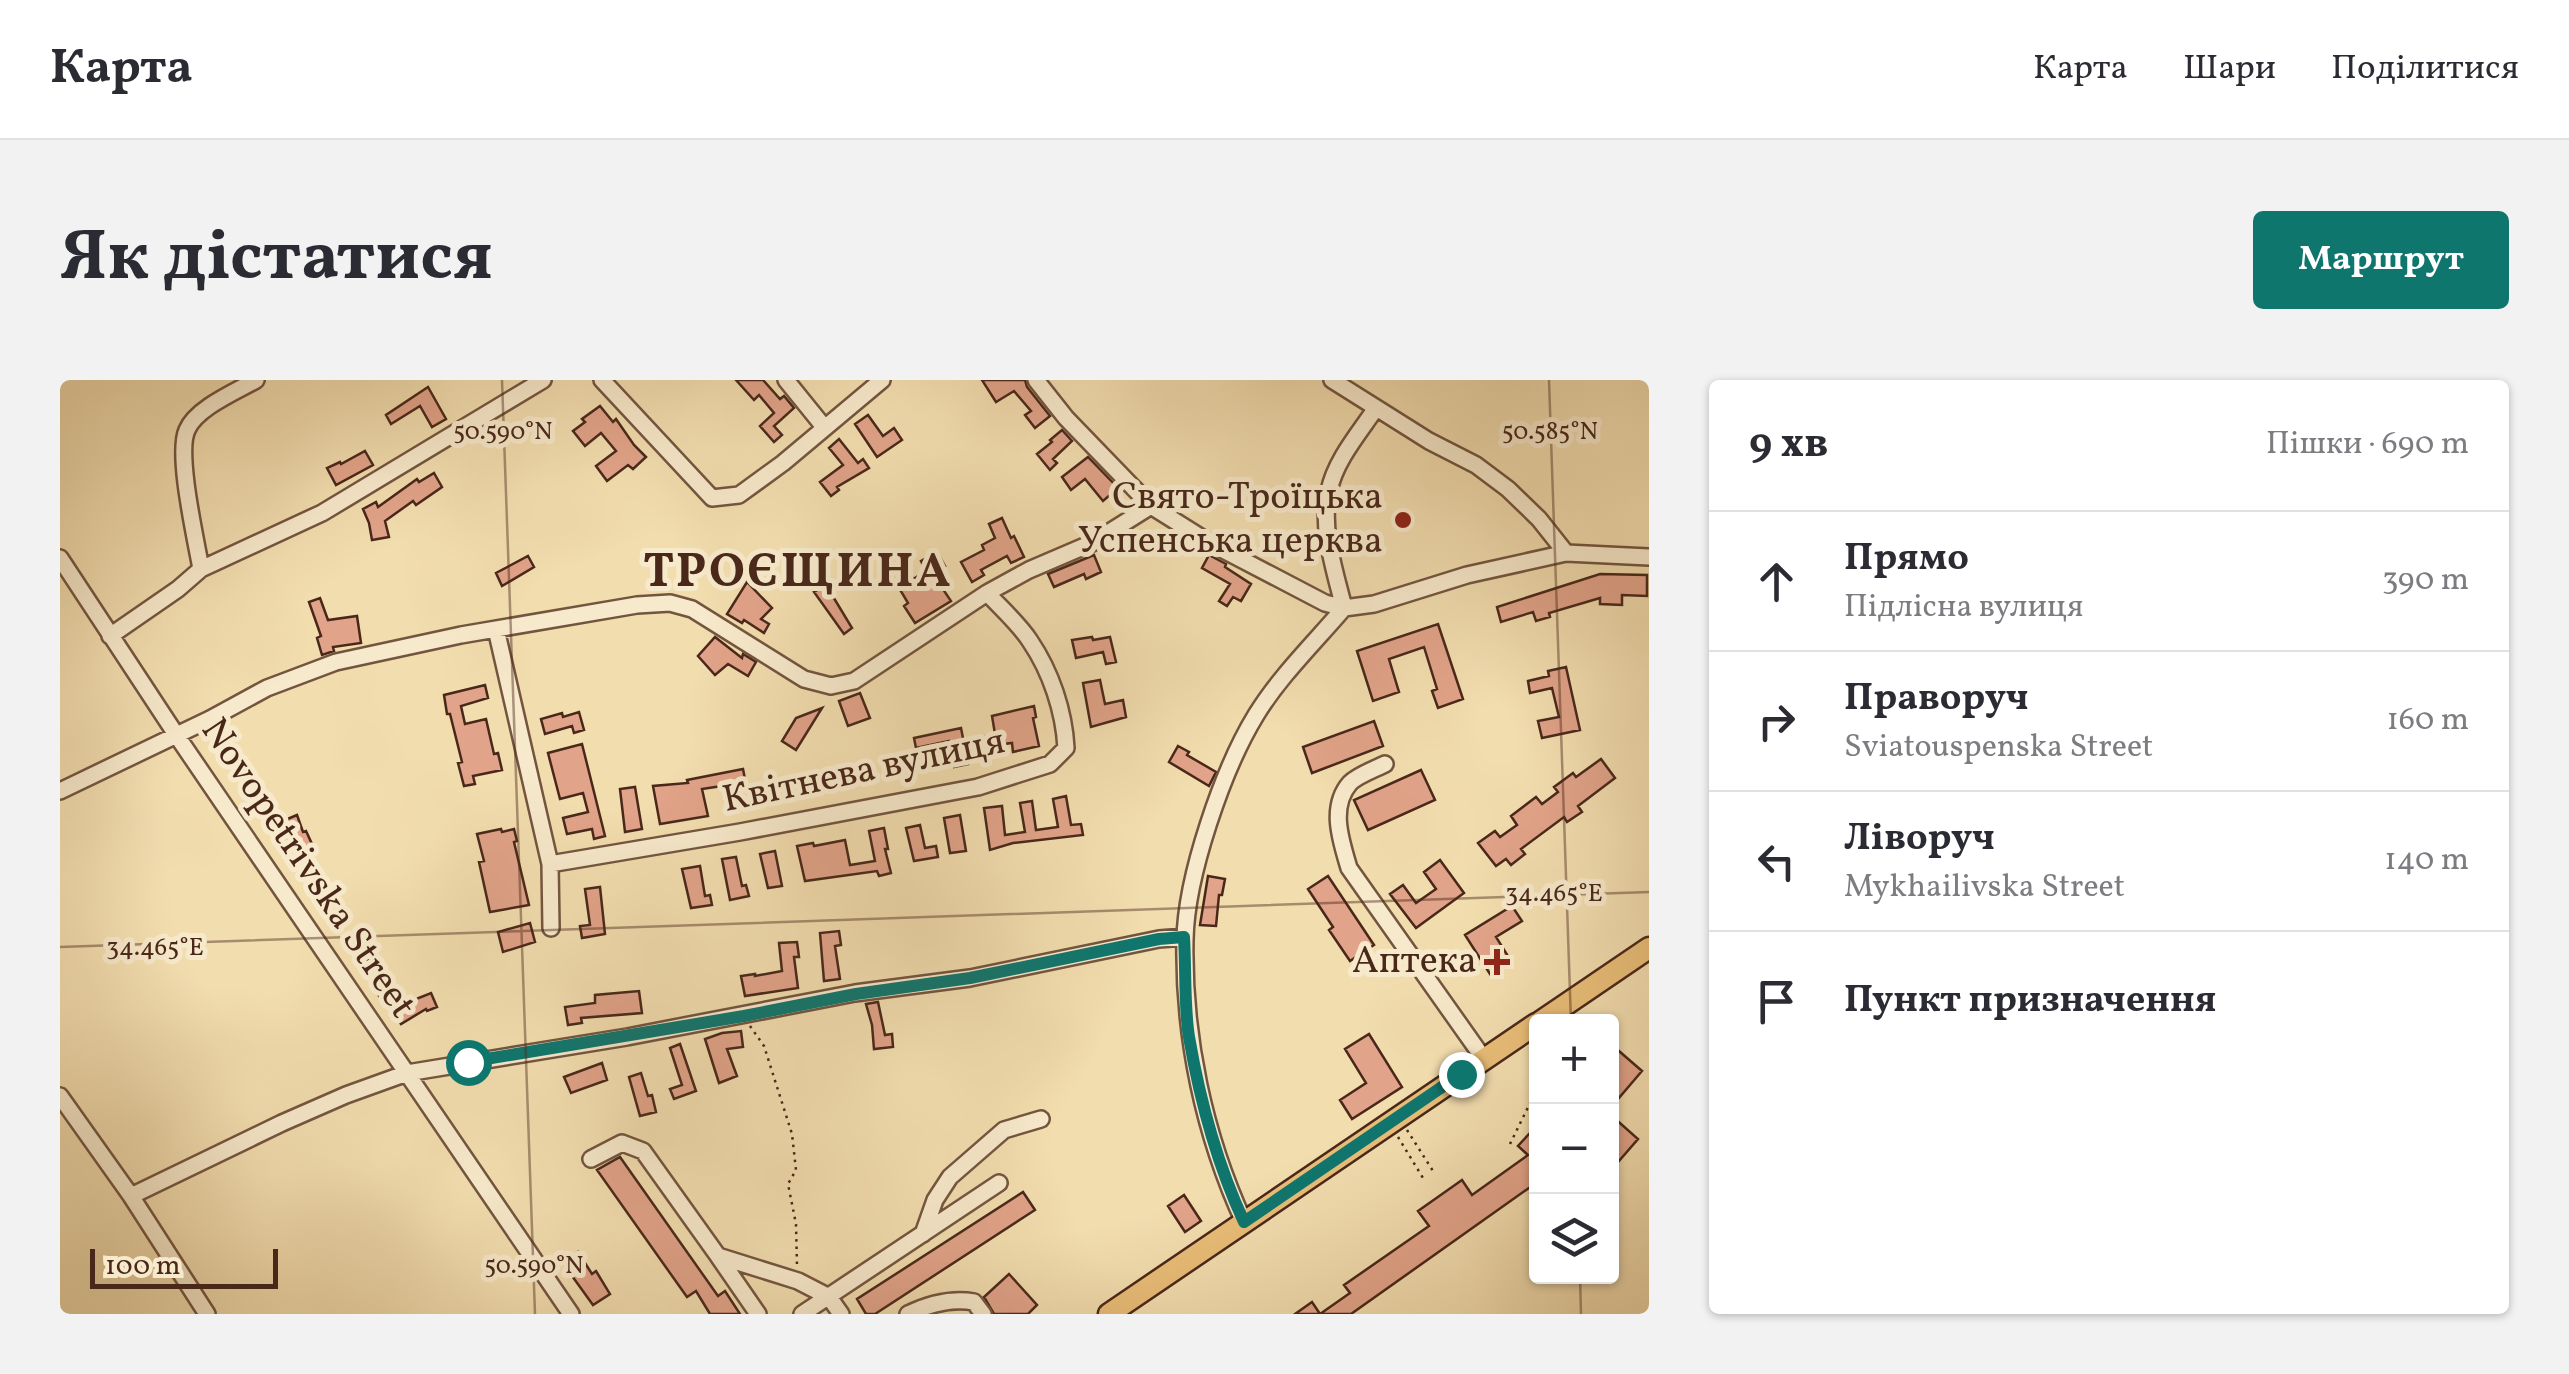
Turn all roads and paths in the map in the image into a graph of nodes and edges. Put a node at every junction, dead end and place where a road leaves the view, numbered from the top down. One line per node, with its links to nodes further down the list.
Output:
1 (256, 380): 14 (street)
2 (543, 380): 14 (street)
3 (602, 380): 9 (street)
4 (786, 380): 9 (street)
5 (882, 380): 9 (street)
6 (1036, 380): 10 (street)
7 (1332, 380): 8 (street)
8 (1376, 408): 11 (street); 16 (street)
9 (824, 426)
10 (1151, 506): 15 (street); 16 (street)
11 (1566, 553): 12 (street); 16 (street)
12 (1649, 557)
13 (60, 558): 18 (street, Novopetrivska Street)
14 (201, 570): 18 (street)
15 (987, 592): 17 (street); 22 (street, Квітнева вулиця)
16 (1344, 608): 24 (street)
17 (496, 629): 19 (street); 22 (street)
18 (110, 636): 19 (street, Novopetrivska Street)
19 (177, 736): 21 (street); 30 (street, Novopetrivska Street)
20 (1385, 764): 29 (street)
21 (60, 792)
22 (550, 864): 23 (street)
23 (551, 928)
24 (1184, 937): 27 (street); 41 (street)
25 (1649, 948): 26 (main road)
26 (1551, 1014)
27 (744, 1016): 30 (street); 44 (path)
28 (1529, 1029): 29 (main road)
29 (1484, 1059): 34 (main road)
30 (406, 1074): 40 (street); 47 (street, Novopetrivska Street)
31 (60, 1096): 40 (street)
32 (1530, 1104): 35 (path)
33 (1041, 1119): 42 (street)
34 (1394, 1120): 37 (path); 38 (path); 41 (main road)
35 (1510, 1144)
36 (591, 1159): 43 (street)
37 (1433, 1171)
38 (1423, 1178)
39 (998, 1183): 42 (street)
40 (131, 1196): 46 (street)
41 (1244, 1222): 53 (main road)
42 (923, 1234): 45 (street)
43 (718, 1256): 44 (street); 48 (street)
44 (798, 1280): 45 (street)
45 (829, 1297): 49 (street); 50 (street)
46 (207, 1314)
47 (571, 1314)
48 (758, 1314)
49 (802, 1314)
50 (841, 1314)
51 (908, 1314): 52 (street)
52 (983, 1314)
53 (1108, 1314)

